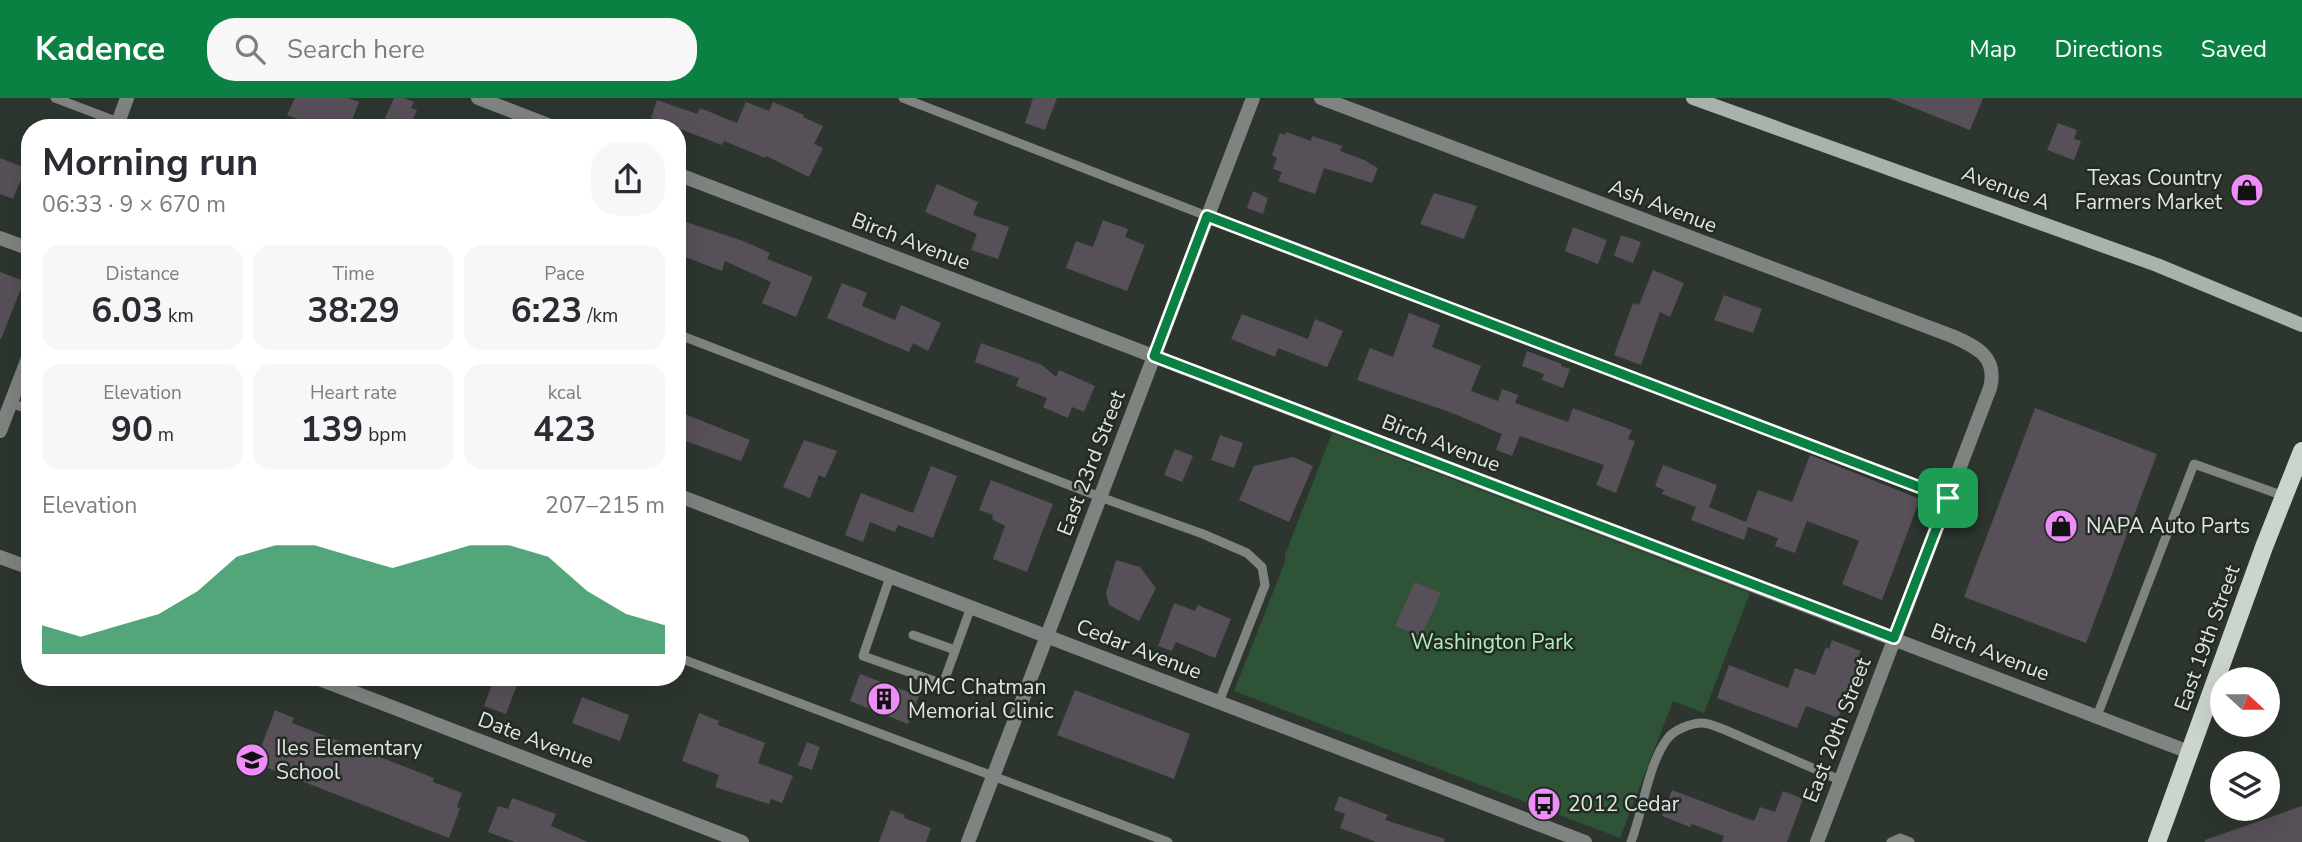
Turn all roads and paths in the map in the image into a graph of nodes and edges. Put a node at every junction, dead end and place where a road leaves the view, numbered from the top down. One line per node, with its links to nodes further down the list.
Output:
1 (55, 98): 8 (lane)
2 (127, 98): 9 (street)
3 (478, 98): 10 (street)
4 (903, 98): 12 (lane)
5 (1252, 98): 12 (street, East 23rd Street)
6 (1321, 98): 18 (street, Ash Avenue)
7 (1693, 98): 15 (main road, Avenue A)
8 (103, 119)
9 (119, 119)
10 (533, 119)
11 (686, 177): 17 (street, Birch Avenue)
12 (1207, 216): 17 (street, East 23rd Street); 27 (lane)
13 (0, 238): 14 (street)
14 (21, 246)
15 (2302, 325)
16 (686, 337): 25 (lane)
17 (1154, 356): 25 (street, East 23rd Street); 34 (street, Birch Avenue)
18 (1987, 358): 27 (street, East 20th Street)
19 (21, 377): 20 (street)
20 (11, 403): 21 (lane); 22 (street)
21 (21, 407)
22 (0, 431)
23 (2302, 451): 24 (main road, East 19th Street)
24 (2284, 496): 39 (lane); 40 (main road, East 19th Street)
25 (1100, 497): 33 (street, East 23rd Street); 38 (lane)
26 (686, 498): 30 (street, Cedar Avenue)
27 (1948, 498): 34 (street, East 20th Street)
28 (0, 557): 29 (street)
29 (21, 565)
30 (890, 576): 31 (street, Cedar Avenue); 35 (lane)
31 (971, 607): 33 (street, Cedar Avenue); 35 (lane)
32 (913, 635): 35 (lane)
33 (1047, 636): 38 (street, Cedar Avenue); 41 (street, East 23rd Street)
34 (1894, 638): 39 (street, Birch Avenue); 42 (street, East 20th Street)
35 (955, 650)
36 (686, 660): 41 (lane)
37 (337, 686): 43 (street, Date Avenue)
38 (1219, 702): 46 (street, Cedar Avenue)
39 (2097, 716): 40 (street, Birch Avenue)
40 (2189, 752): 51 (main road, East 19th Street)
41 (994, 775): 44 (street, East 23rd Street); 45 (lane)
42 (1840, 780): 47 (lane); 48 (street, East 20th Street)
43 (742, 842)
44 (968, 842)
45 (1168, 842)
46 (1585, 842)
47 (1630, 842)
48 (1817, 842)
49 (1891, 842): 50 (lane)
50 (1910, 842)
51 (2157, 842)

